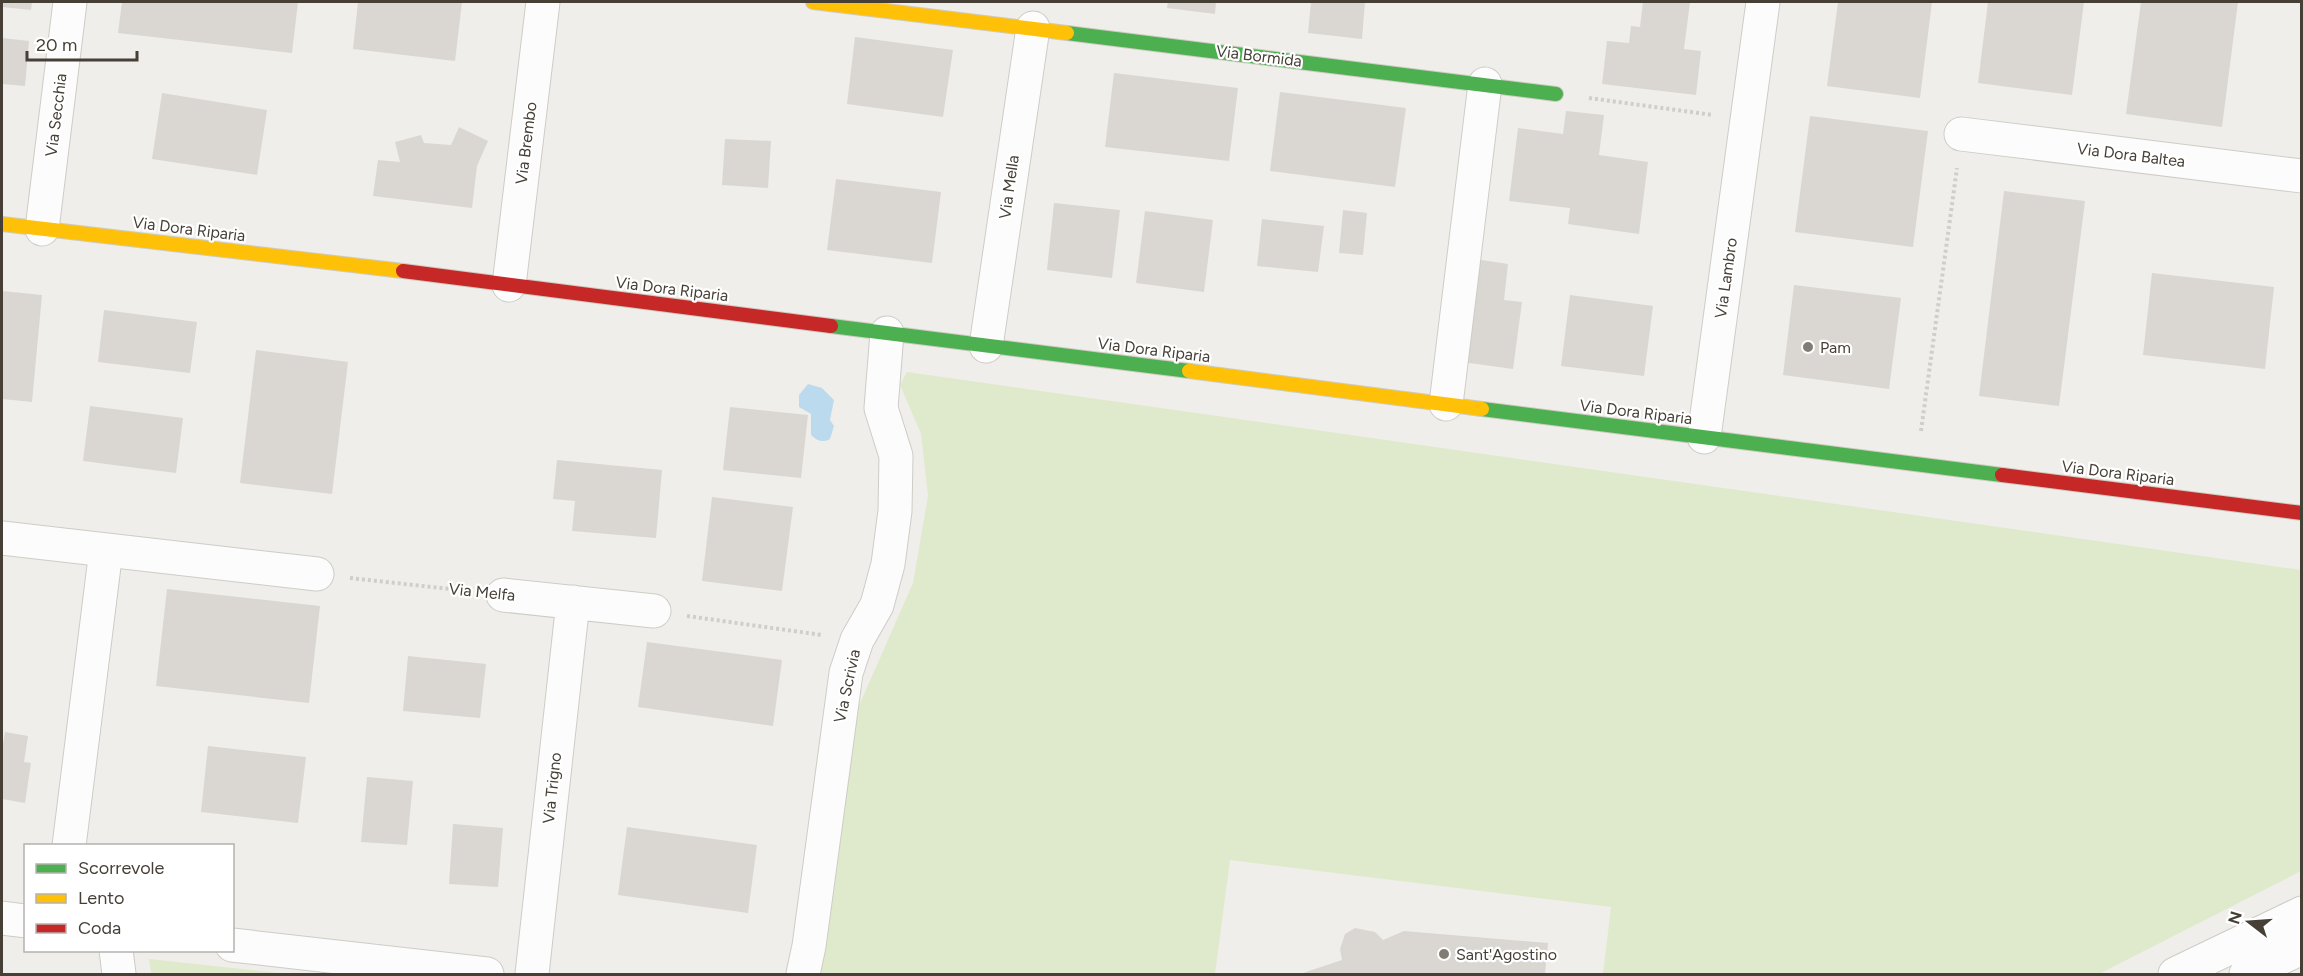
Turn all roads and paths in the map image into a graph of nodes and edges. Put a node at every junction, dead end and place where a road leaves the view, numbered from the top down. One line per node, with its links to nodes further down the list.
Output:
1 (70, 2): 12 (street, Via Secchia)
2 (543, 2): 13 (street, Via Brembo)
3 (813, 2): 5 (street, Via Bormida)
4 (1763, 2): 8 (street, Via Lambro)
5 (1033, 28): 6 (street, Via Bormida); 15 (street, Via Mella)
6 (1485, 84): 7 (street, Via Bormida); 16 (street)
7 (1556, 94): 8 (path)
8 (1747, 119): 17 (street, Via Lambro)
9 (1961, 134): 10 (street, Via Dora Baltea); 18 (path)
10 (2301, 176)
11 (2, 224): 12 (street, Via Dora Riparia)
12 (42, 229): 13 (street, Via Dora Riparia)
13 (509, 285): 14 (street, Via Dora Riparia)
14 (887, 333): 15 (street, Via Dora Riparia); 26 (street, Via Scrivia)
15 (986, 346): 16 (street, Via Dora Riparia)
16 (1446, 404): 17 (street, Via Dora Riparia)
17 (1704, 437): 18 (street, Via Dora Riparia)
18 (1917, 464): 19 (street, Via Dora Riparia)
19 (2301, 513)
20 (2, 538): 21 (street)
21 (106, 550): 22 (street); 27 (street)
22 (317, 574): 23 (path, Via Melfa)
23 (503, 595): 24 (street, Via Melfa)
24 (573, 602): 25 (street, Via Melfa); 36 (street, Via Trigno)
25 (654, 611): 26 (path)
26 (857, 640): 37 (street, Via Scrivia)
27 (69, 844)
28 (2301, 913): 38 (street)
29 (2, 918): 30 (street)
30 (24, 921)
31 (234, 945): 35 (street)
32 (2301, 948): 39 (street)
33 (116, 952): 34 (street)
34 (119, 975)
35 (487, 975)
36 (531, 975)
37 (803, 975)
38 (2175, 975)
39 (2246, 975)

